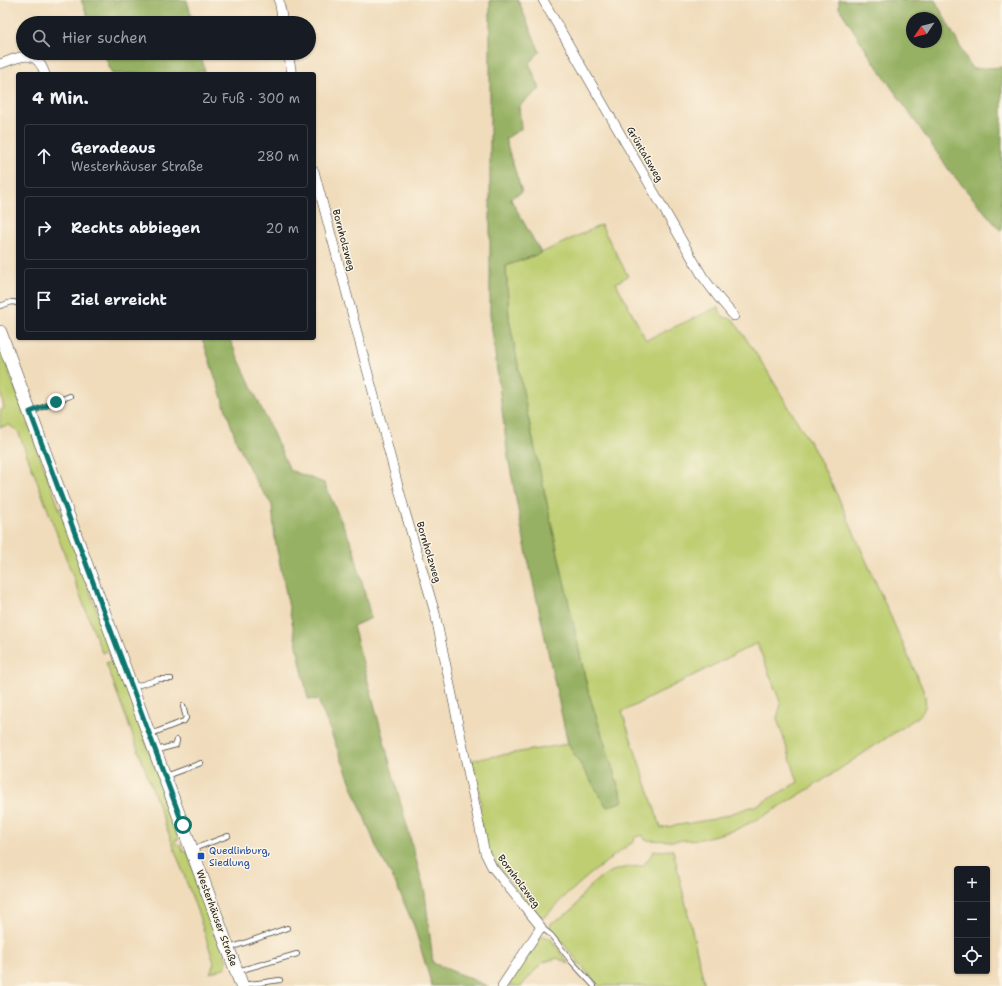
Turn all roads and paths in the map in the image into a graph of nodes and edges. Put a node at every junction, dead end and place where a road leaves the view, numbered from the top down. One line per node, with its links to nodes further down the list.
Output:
1 (279, 0): 3 (street)
2 (543, 0): 13 (street, Grüntalsweg)
3 (282, 16)
4 (16, 59): 7 (street)
5 (37, 60): 8 (street)
6 (289, 60): 9 (street)
7 (0, 64)
8 (44, 72)
9 (292, 72)
10 (316, 178): 27 (street, Bornholzweg)
11 (16, 303): 12 (lane)
12 (0, 306)
13 (734, 316)
14 (0, 332): 16 (main road, Westerhäuser Straße)
15 (70, 396): 16 (lane)
16 (30, 412): 18 (main road, Westerhäuser Straße)
17 (171, 679): 18 (lane)
18 (132, 688): 20 (main road, Westerhäuser Straße)
19 (183, 706): 20 (lane)
20 (149, 734): 22 (main road, Westerhäuser Straße)
21 (176, 740): 22 (lane)
22 (155, 751): 24 (main road, Westerhäuser Straße)
23 (201, 763): 24 (lane)
24 (164, 776): 26 (main road, Westerhäuser Straße)
25 (228, 836): 26 (lane)
26 (192, 850): 29 (main road, Westerhäuser Straße)
27 (541, 927): 34 (street); 35 (lane)
28 (287, 928): 29 (lane)
29 (228, 949): 31 (main road, Westerhäuser Straße)
30 (297, 954): 31 (lane)
31 (237, 971): 33 (main road, Westerhäuser Straße)
32 (280, 980): 33 (lane)
33 (242, 986)
34 (502, 986)
35 (594, 986)

